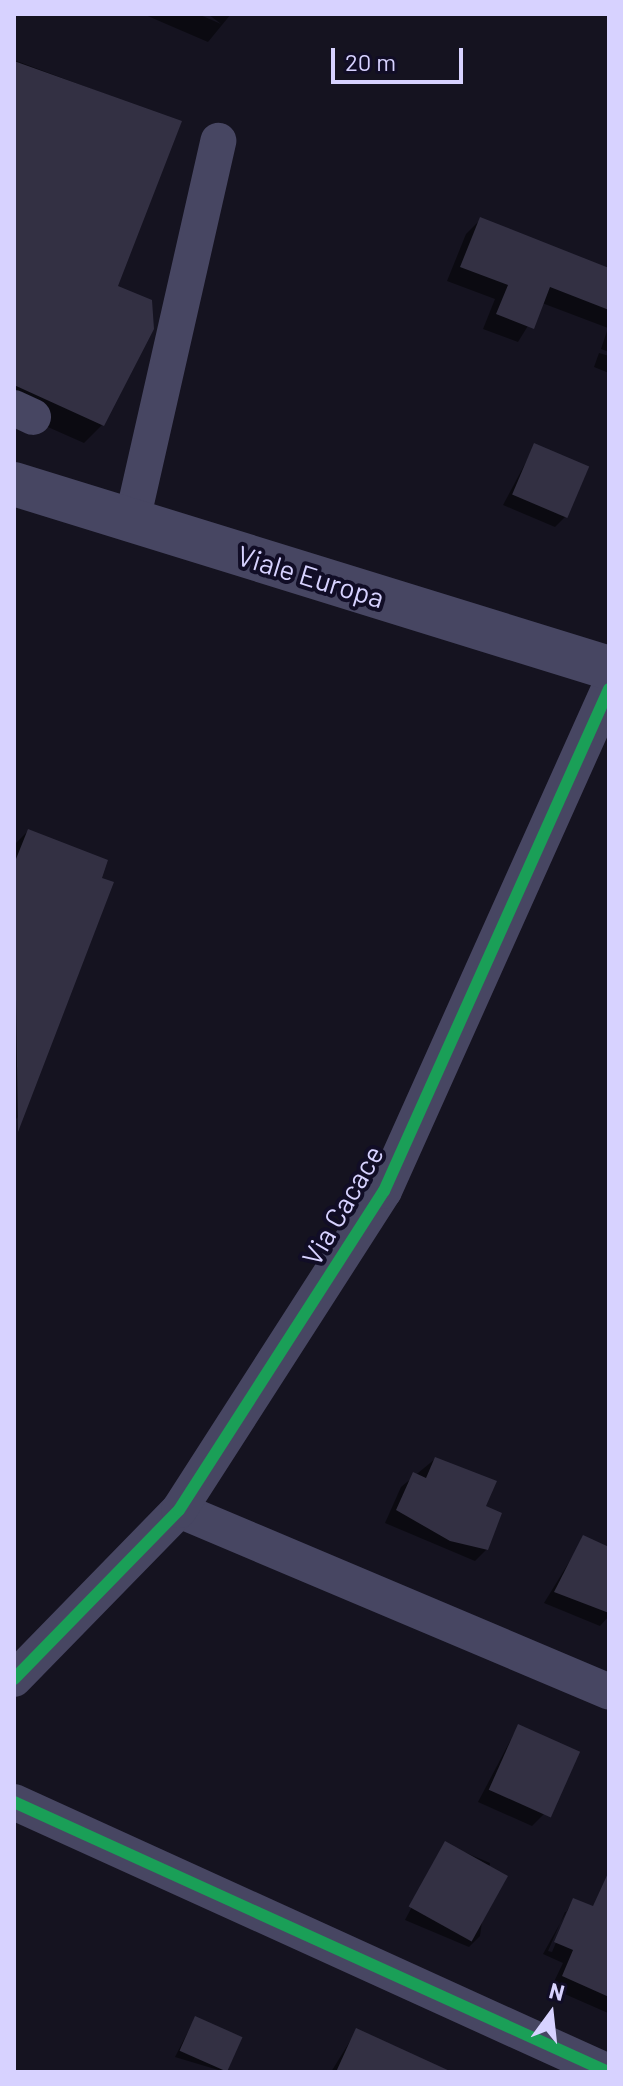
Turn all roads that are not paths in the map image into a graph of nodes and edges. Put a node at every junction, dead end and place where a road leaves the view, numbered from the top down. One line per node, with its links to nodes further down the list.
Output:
1 (218, 141): 3 (street)
2 (14, 484): 3 (street, Viale Europa)
3 (132, 521): 4 (street, Viale Europa)
4 (609, 668)
5 (609, 689): 6 (street, Via Cacace)
6 (179, 1510): 7 (street, Via Cacace); 8 (street)
7 (14, 1679)
8 (609, 1692)
9 (14, 1802): 10 (street)
10 (608, 2072)

